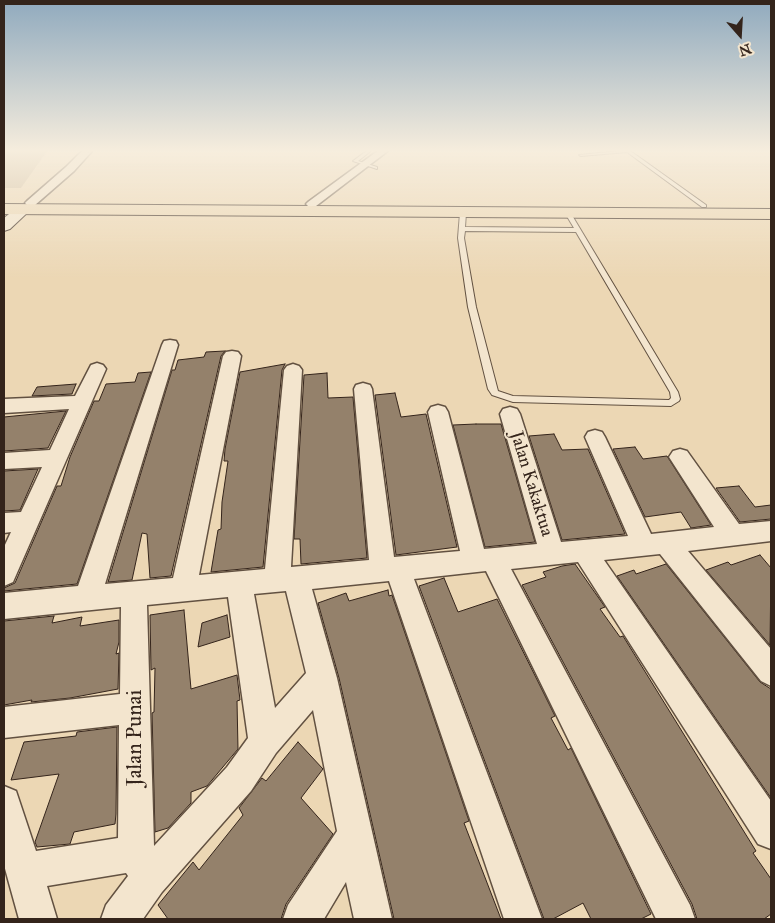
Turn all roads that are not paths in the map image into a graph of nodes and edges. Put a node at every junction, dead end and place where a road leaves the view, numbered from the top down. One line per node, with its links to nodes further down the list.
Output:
1 (39, 193): 10 (street)
2 (327, 193): 7 (street)
3 (345, 193): 5 (street)
4 (686, 193): 8 (lane)
5 (338, 199): 7 (highway); 8 (highway)
6 (4, 202): 10 (highway)
7 (312, 204): 10 (highway)
8 (704, 206): 9 (highway)
9 (771, 207)
10 (19, 208): 11 (highway); 14 (street)
11 (463, 213): 12 (highway); 15 (lane)
12 (568, 213): 13 (highway); 16 (lane)
13 (771, 214)
14 (4, 226)
15 (462, 229): 16 (lane); 16 (lane)
16 (578, 230)
17 (170, 345): 44 (street)
18 (232, 356): 42 (street)
19 (97, 369): 22 (street)
20 (293, 370): 40 (street)
21 (363, 389): 38 (street)
22 (82, 402): 23 (street); 28 (street)
23 (4, 406)
24 (438, 412): 37 (street)
25 (510, 414): 36 (street, Jalan Kakaktua)
26 (595, 437): 34 (street)
27 (680, 456): 32 (street)
28 (57, 458): 29 (street); 30 (street)
29 (4, 461)
30 (29, 521): 31 (street); 39 (street)
31 (4, 523)
32 (733, 535): 33 (street); 34 (street)
33 (768, 535)
34 (655, 544): 35 (street); 46 (street)
35 (584, 550): 36 (street); 52 (street)
36 (552, 554): 37 (street)
37 (484, 560): 38 (street); 61 (street)
38 (390, 569): 40 (street); 60 (street)
39 (4, 574)
40 (286, 579): 41 (street); 47 (street)
41 (239, 583): 42 (street); 50 (street)
42 (183, 589): 43 (street)
43 (134, 593): 44 (street); 48 (street, Jalan Punai)
44 (86, 598): 45 (street)
45 (4, 606)
46 (771, 671)
47 (322, 678): 50 (street); 53 (street)
48 (136, 708): 49 (street); 54 (street, Jalan Punai)
49 (4, 722)
50 (265, 742): 54 (street)
51 (4, 803): 55 (street)
52 (771, 831)
53 (354, 836): 58 (street); 59 (street)
54 (142, 866): 55 (street); 57 (street)
55 (24, 871): 56 (street)
56 (38, 919)
57 (120, 919)
58 (302, 919)
59 (373, 919)
60 (523, 919)
61 (676, 919)

